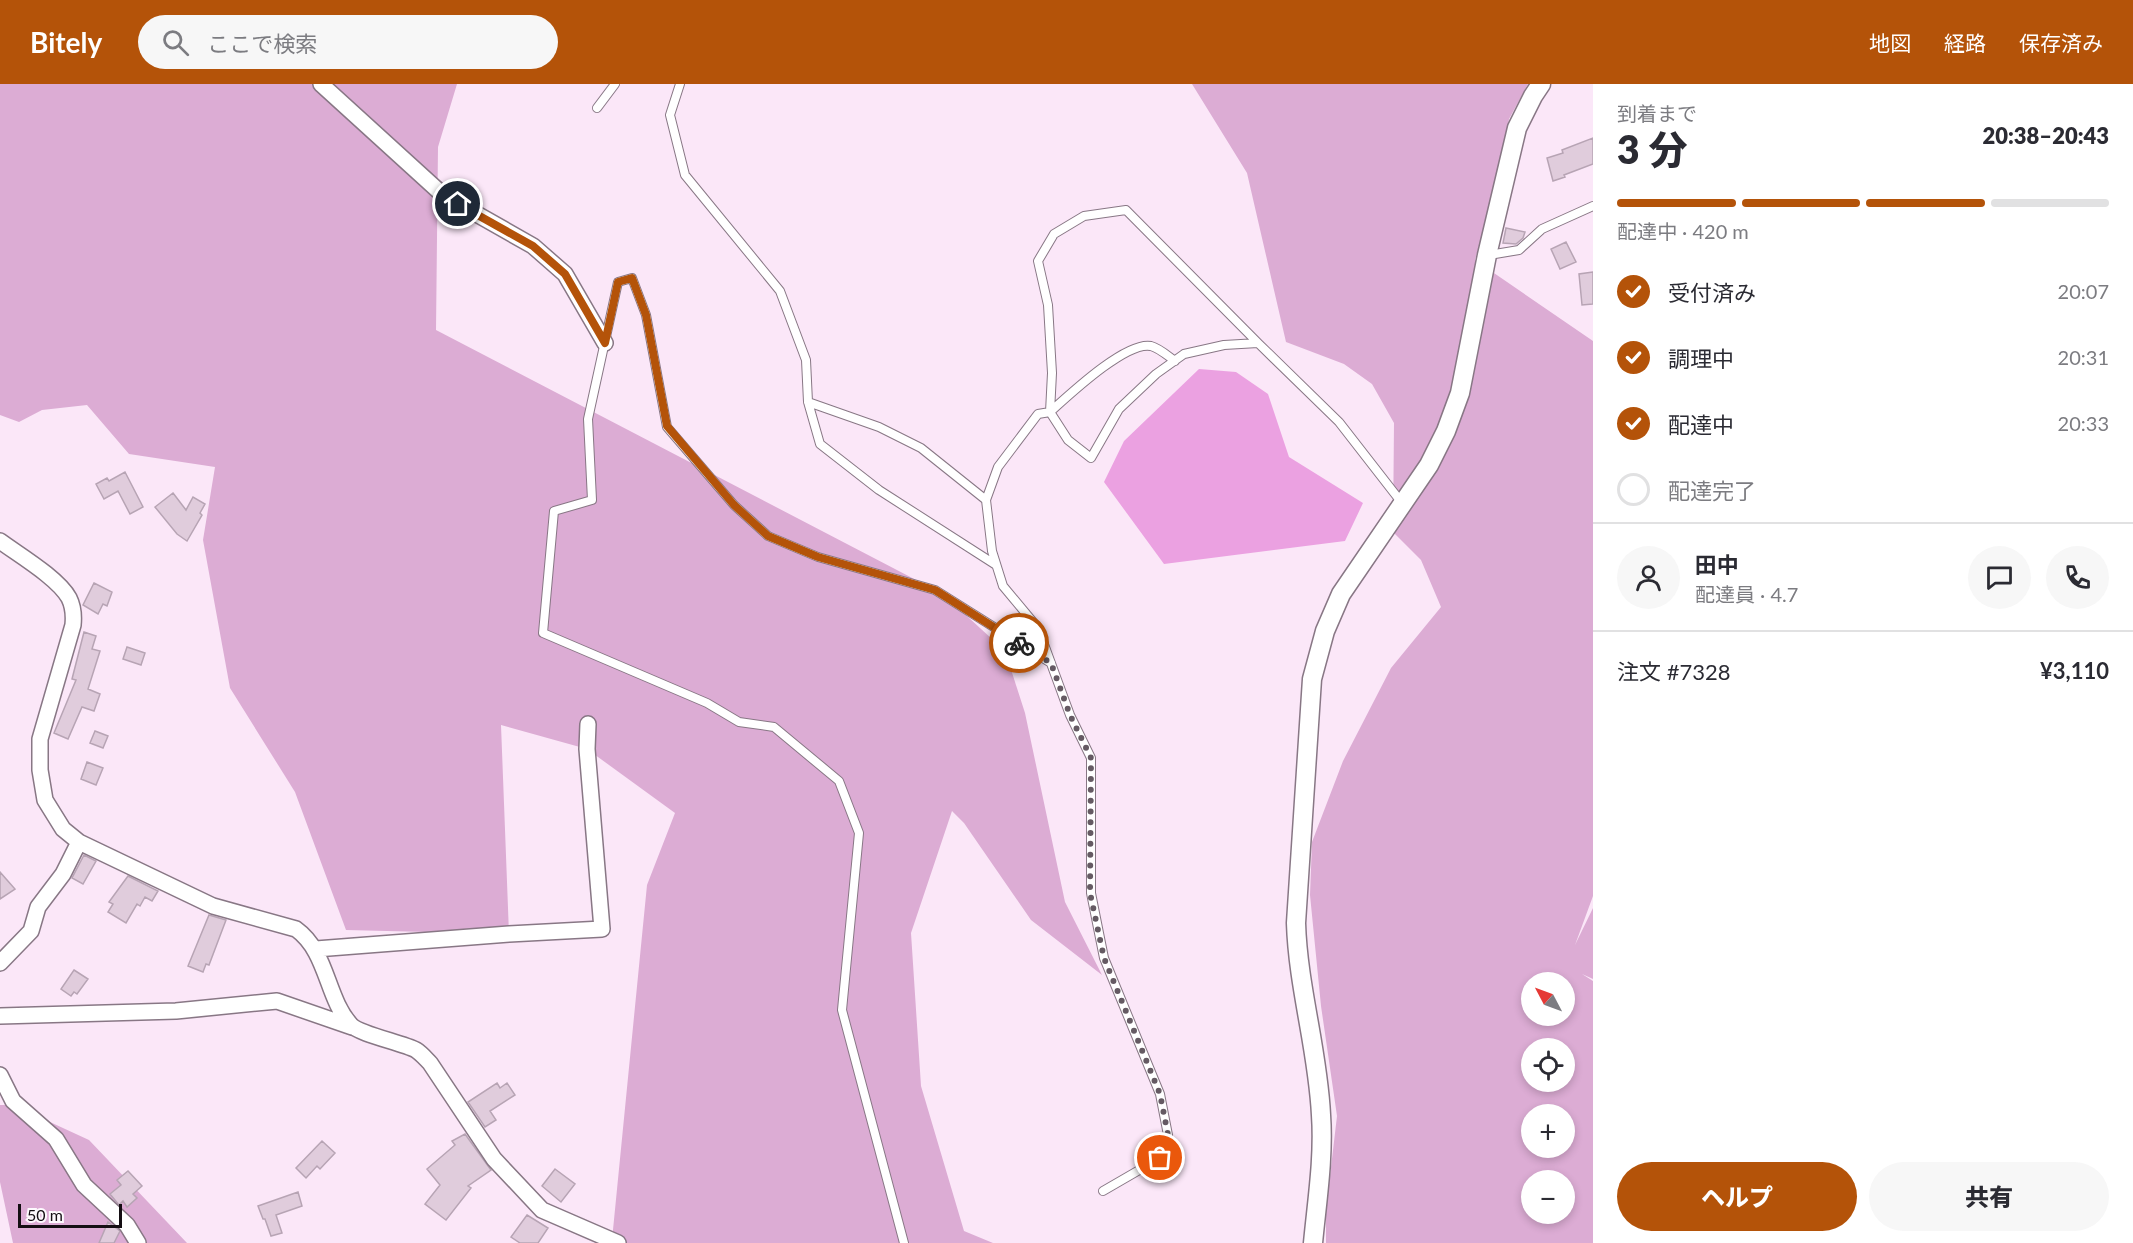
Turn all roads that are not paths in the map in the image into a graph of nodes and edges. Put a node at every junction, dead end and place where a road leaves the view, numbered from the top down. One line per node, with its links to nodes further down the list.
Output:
1 (321, 84): 8 (street)
2 (615, 84): 5 (lane)
3 (680, 84): 11 (lane)
4 (1541, 84): 7 (street)
5 (597, 108)
6 (1593, 206): 7 (lane)
7 (1487, 255): 14 (street)
8 (605, 343): 17 (lane); 28 (lane)
9 (1258, 343): 10 (lane); 12 (lane); 14 (lane)
10 (1175, 361): 12 (lane); 12 (lane)
11 (808, 402): 13 (lane); 16 (lane)
12 (1050, 411): 13 (lane)
13 (986, 500): 16 (lane)
14 (1403, 505): 29 (street)
15 (0, 541): 19 (street)
16 (996, 565): 17 (lane)
17 (1051, 663): 25 (lane)
18 (588, 724): 20 (street)
19 (80, 842): 20 (street); 21 (street)
20 (316, 949): 23 (street)
21 (0, 963)
22 (0, 1016): 23 (street)
23 (352, 1027): 27 (street)
24 (0, 1075): 26 (street)
25 (1103, 1191)
26 (138, 1243)
27 (618, 1243)
28 (904, 1243)
29 (1313, 1243)

